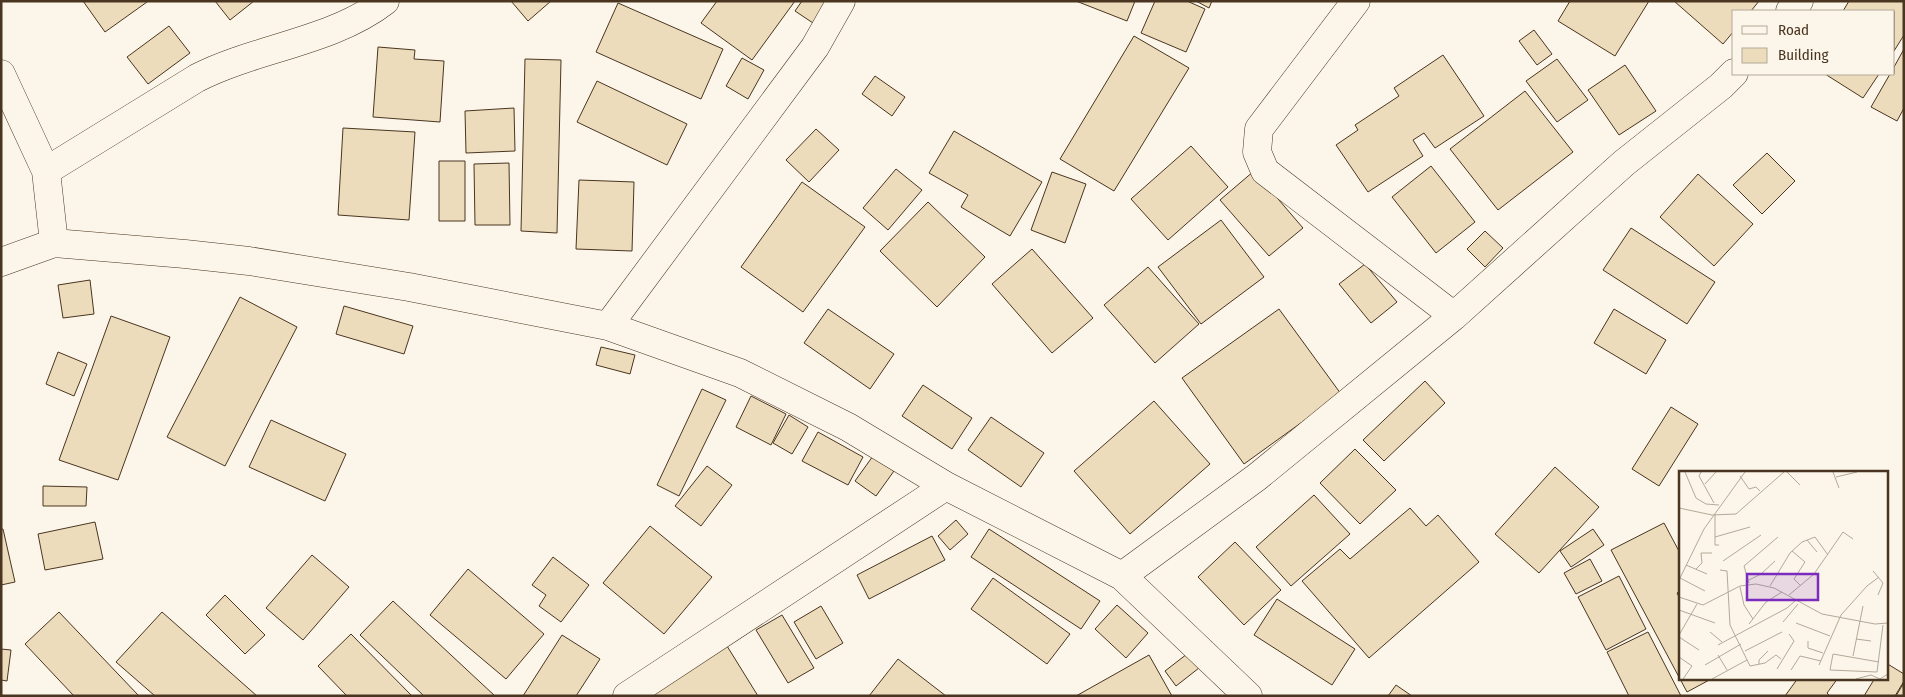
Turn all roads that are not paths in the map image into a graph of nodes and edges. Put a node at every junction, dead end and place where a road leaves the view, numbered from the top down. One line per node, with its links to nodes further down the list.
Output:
1 (385, 1): 6 (street)
2 (841, 1): 10 (street)
3 (1356, 1): 9 (street)
4 (1, 74): 6 (street)
5 (1732, 75): 9 (street)
6 (46, 171): 7 (street)
7 (54, 242): 8 (street); 10 (street)
8 (1, 262)
9 (1454, 316): 12 (street)
10 (608, 326): 11 (street)
11 (946, 486): 12 (street); 13 (street)
12 (1122, 576): 14 (street)
13 (627, 696)
14 (1248, 696)

